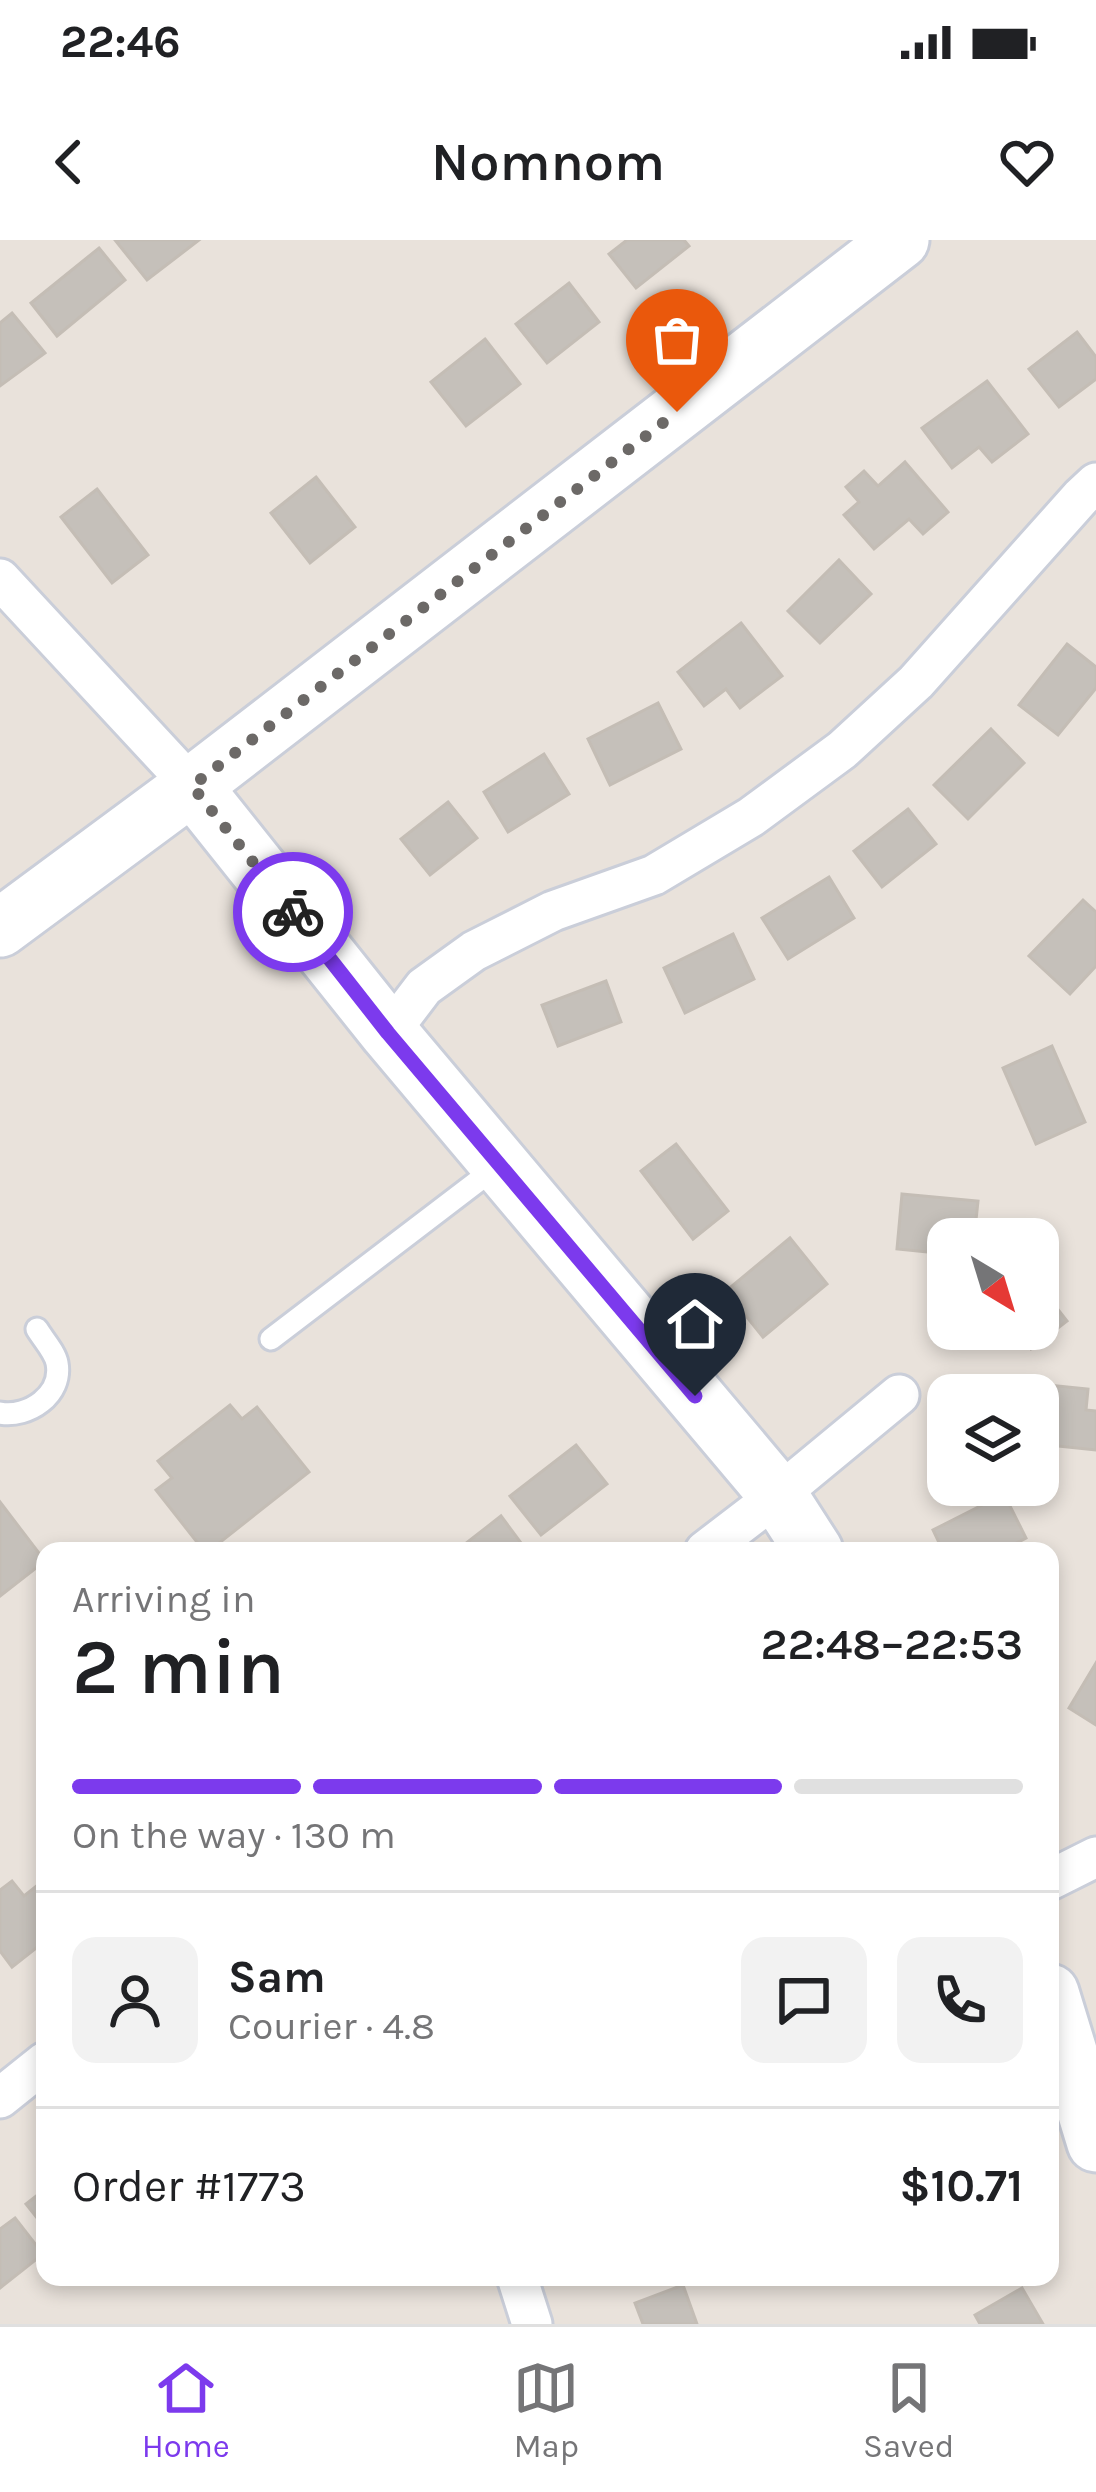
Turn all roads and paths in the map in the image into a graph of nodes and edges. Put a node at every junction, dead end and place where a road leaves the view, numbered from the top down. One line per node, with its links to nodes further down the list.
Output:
1 (900, 240): 4 (street)
2 (1096, 483): 6 (street)
3 (0, 579): 4 (street)
4 (192, 786): 5 (street); 6 (street)
5 (0, 928)
6 (388, 1033): 7 (street)
7 (500, 1165): 9 (lane); 12 (street)
8 (37, 1330): 11 (lane)
9 (271, 1339)
10 (899, 1395): 12 (street)
11 (0, 1413)
12 (778, 1496): 13 (street); 14 (street)
13 (717, 1542)
14 (808, 1542)
15 (1096, 1857): 16 (street)
16 (1059, 1876)
17 (1059, 2022): 20 (street)
18 (36, 2069): 19 (street)
19 (0, 2098)
20 (1096, 2143)
21 (520, 2286): 22 (street)
22 (532, 2324)

